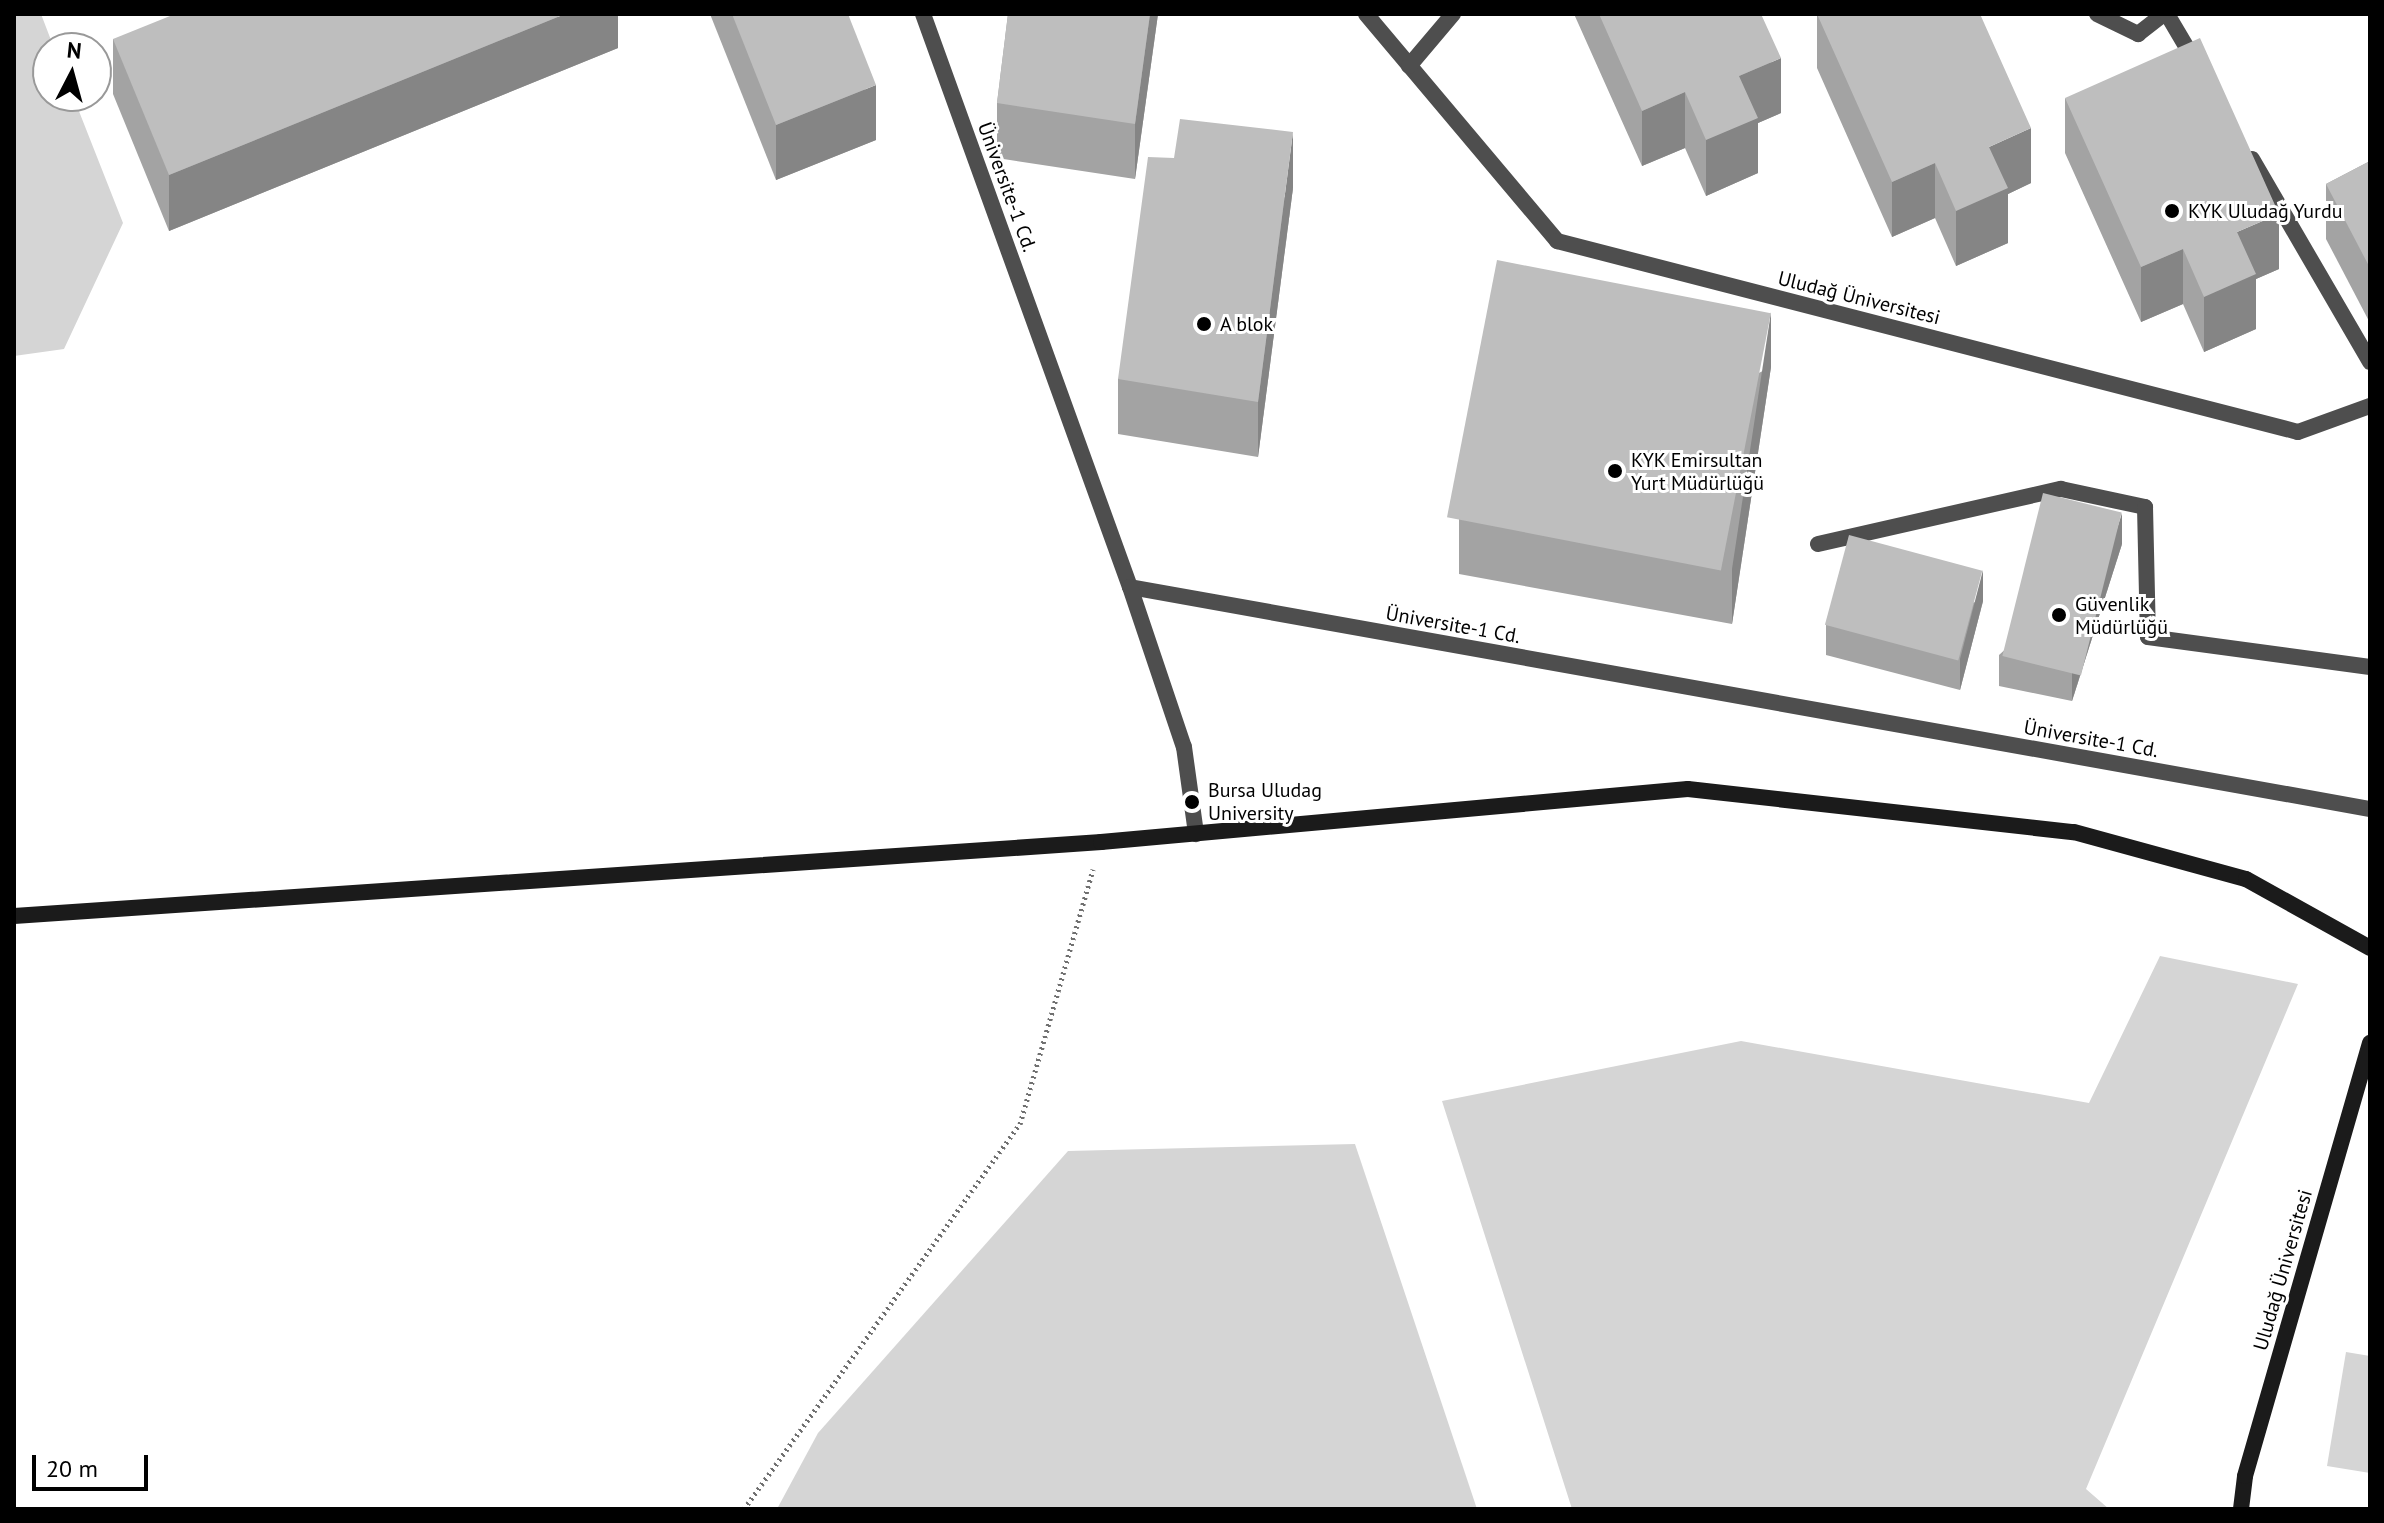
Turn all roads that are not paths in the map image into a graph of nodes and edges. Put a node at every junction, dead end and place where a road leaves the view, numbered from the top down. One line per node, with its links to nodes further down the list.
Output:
1 (923, 14): 12 (street, Üniversite-1 Cd.)
2 (1366, 14): 6 (street, Uludağ Üniversitesi)
3 (1453, 14): 6 (street)
4 (2097, 14): 5 (street)
5 (2166, 14): 7 (street)
6 (1409, 66): 10 (street, Uludağ Üniversitesi)
7 (2206, 81)
8 (2245, 148): 9 (street)
9 (2370, 362)
10 (2370, 406)
11 (1818, 544): 13 (street)
12 (1130, 587): 14 (street, Üniversite-1 Cd.); 15 (street)
13 (2370, 667)
14 (2370, 809)
15 (1196, 834): 16 (street); 17 (street)
16 (14, 916)
17 (2370, 948)
18 (2370, 1043): 19 (street, Uludağ Üniversitesi)
19 (2241, 1509)

